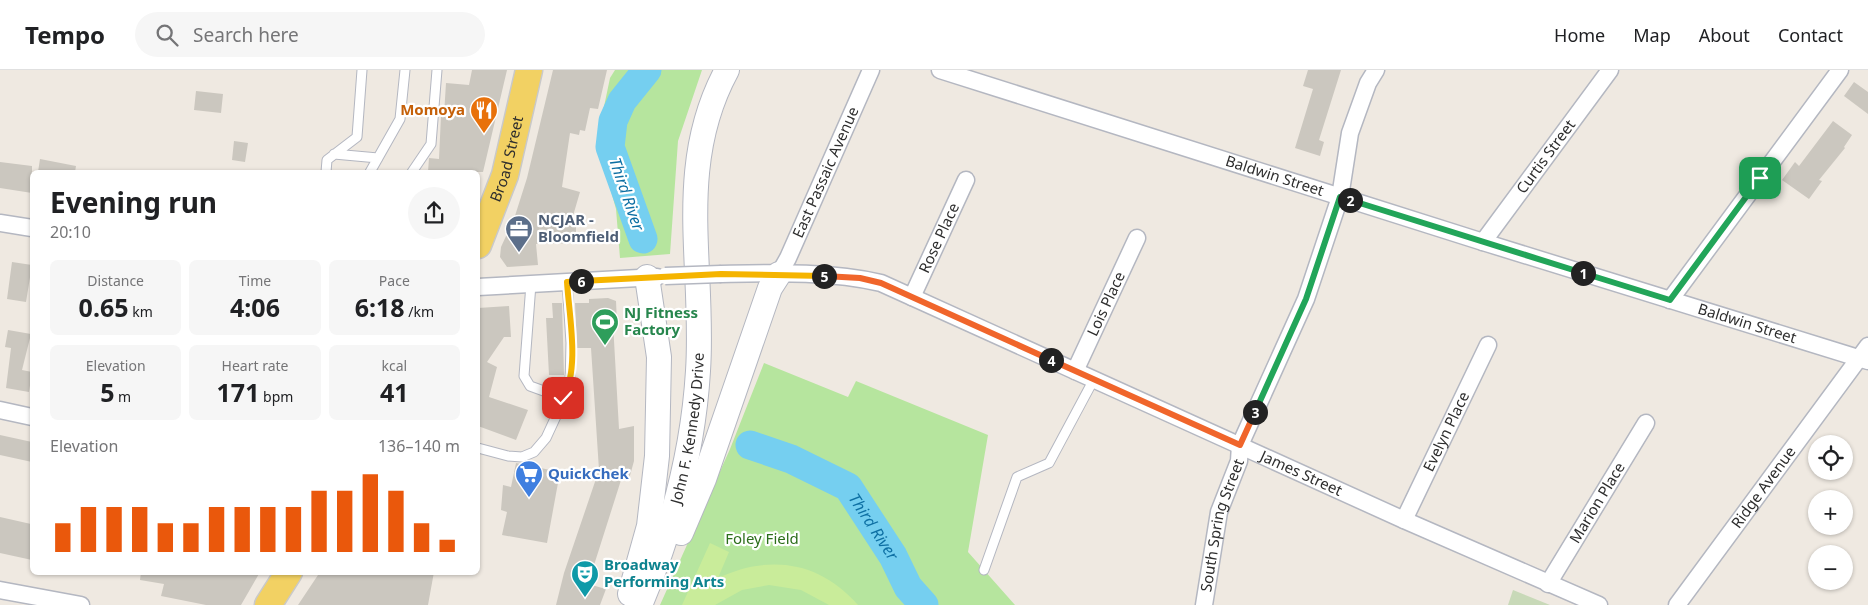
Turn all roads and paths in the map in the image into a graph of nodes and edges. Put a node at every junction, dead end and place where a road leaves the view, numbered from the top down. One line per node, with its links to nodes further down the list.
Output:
1 (362, 70): 12 (lane)
2 (405, 70): 13 (lane)
3 (436, 70): 16 (lane)
4 (530, 70): 22 (main road, Broad Street)
5 (710, 70): 48 (main road, John F. Kennedy Drive)
6 (727, 70): 49 (main road, John F. Kennedy Drive)
7 (871, 70): 24 (street, East Passaic Avenue)
8 (940, 70): 18 (street, Baldwin Street)
9 (1376, 70): 18 (street, South Spring Street)
10 (1610, 70): 23 (street, Curtis Street)
11 (1840, 70): 30 (street)
12 (334, 154): 13 (lane); 14 (lane)
13 (378, 158): 15 (lane)
14 (326, 170)
15 (371, 170)
16 (413, 170)
17 (966, 180): 29 (street, Rose Place)
18 (1340, 197): 23 (street, Baldwin Street); 39 (street, South Spring Street)
19 (0, 223): 20 (street)
20 (30, 228)
21 (1137, 238): 33 (street, Lois Place)
22 (480, 240)
23 (1483, 242): 30 (street, Baldwin Street)
24 (778, 274): 25 (street, James Street, bridge); 29 (street, James Street); 50 (main road)
25 (656, 277): 26 (street, James Street); 48 (main road)
26 (567, 282): 27 (street, James Street); 35 (lane)
27 (532, 284): 28 (street, James Street); 35 (lane)
28 (480, 287)
29 (912, 297): 33 (street, James Street)
30 (1670, 300): 32 (street, Baldwin Street)
31 (1488, 345): 41 (street, Evelyn Place)
32 (1865, 355): 53 (street, Ridge Avenue)
33 (1075, 371): 34 (street, James Street)
34 (1094, 379): 39 (street, James Street); 42 (lane)
35 (563, 398): 40 (lane)
36 (0, 410): 37 (street)
37 (30, 416)
38 (1646, 423): 44 (street, Marion Place)
39 (1240, 445): 41 (street, James Street); 51 (street, South Spring Street)
40 (480, 449)
41 (1404, 520): 44 (street, James Street)
42 (984, 570)
43 (287, 575): 47 (main road)
44 (1548, 584): 52 (street, James Street)
45 (0, 590): 46 (street)
46 (81, 605)
47 (268, 605)
48 (626, 605)
49 (640, 605)
50 (649, 605)
51 (1204, 605)
52 (1599, 605)
53 (1678, 605)

